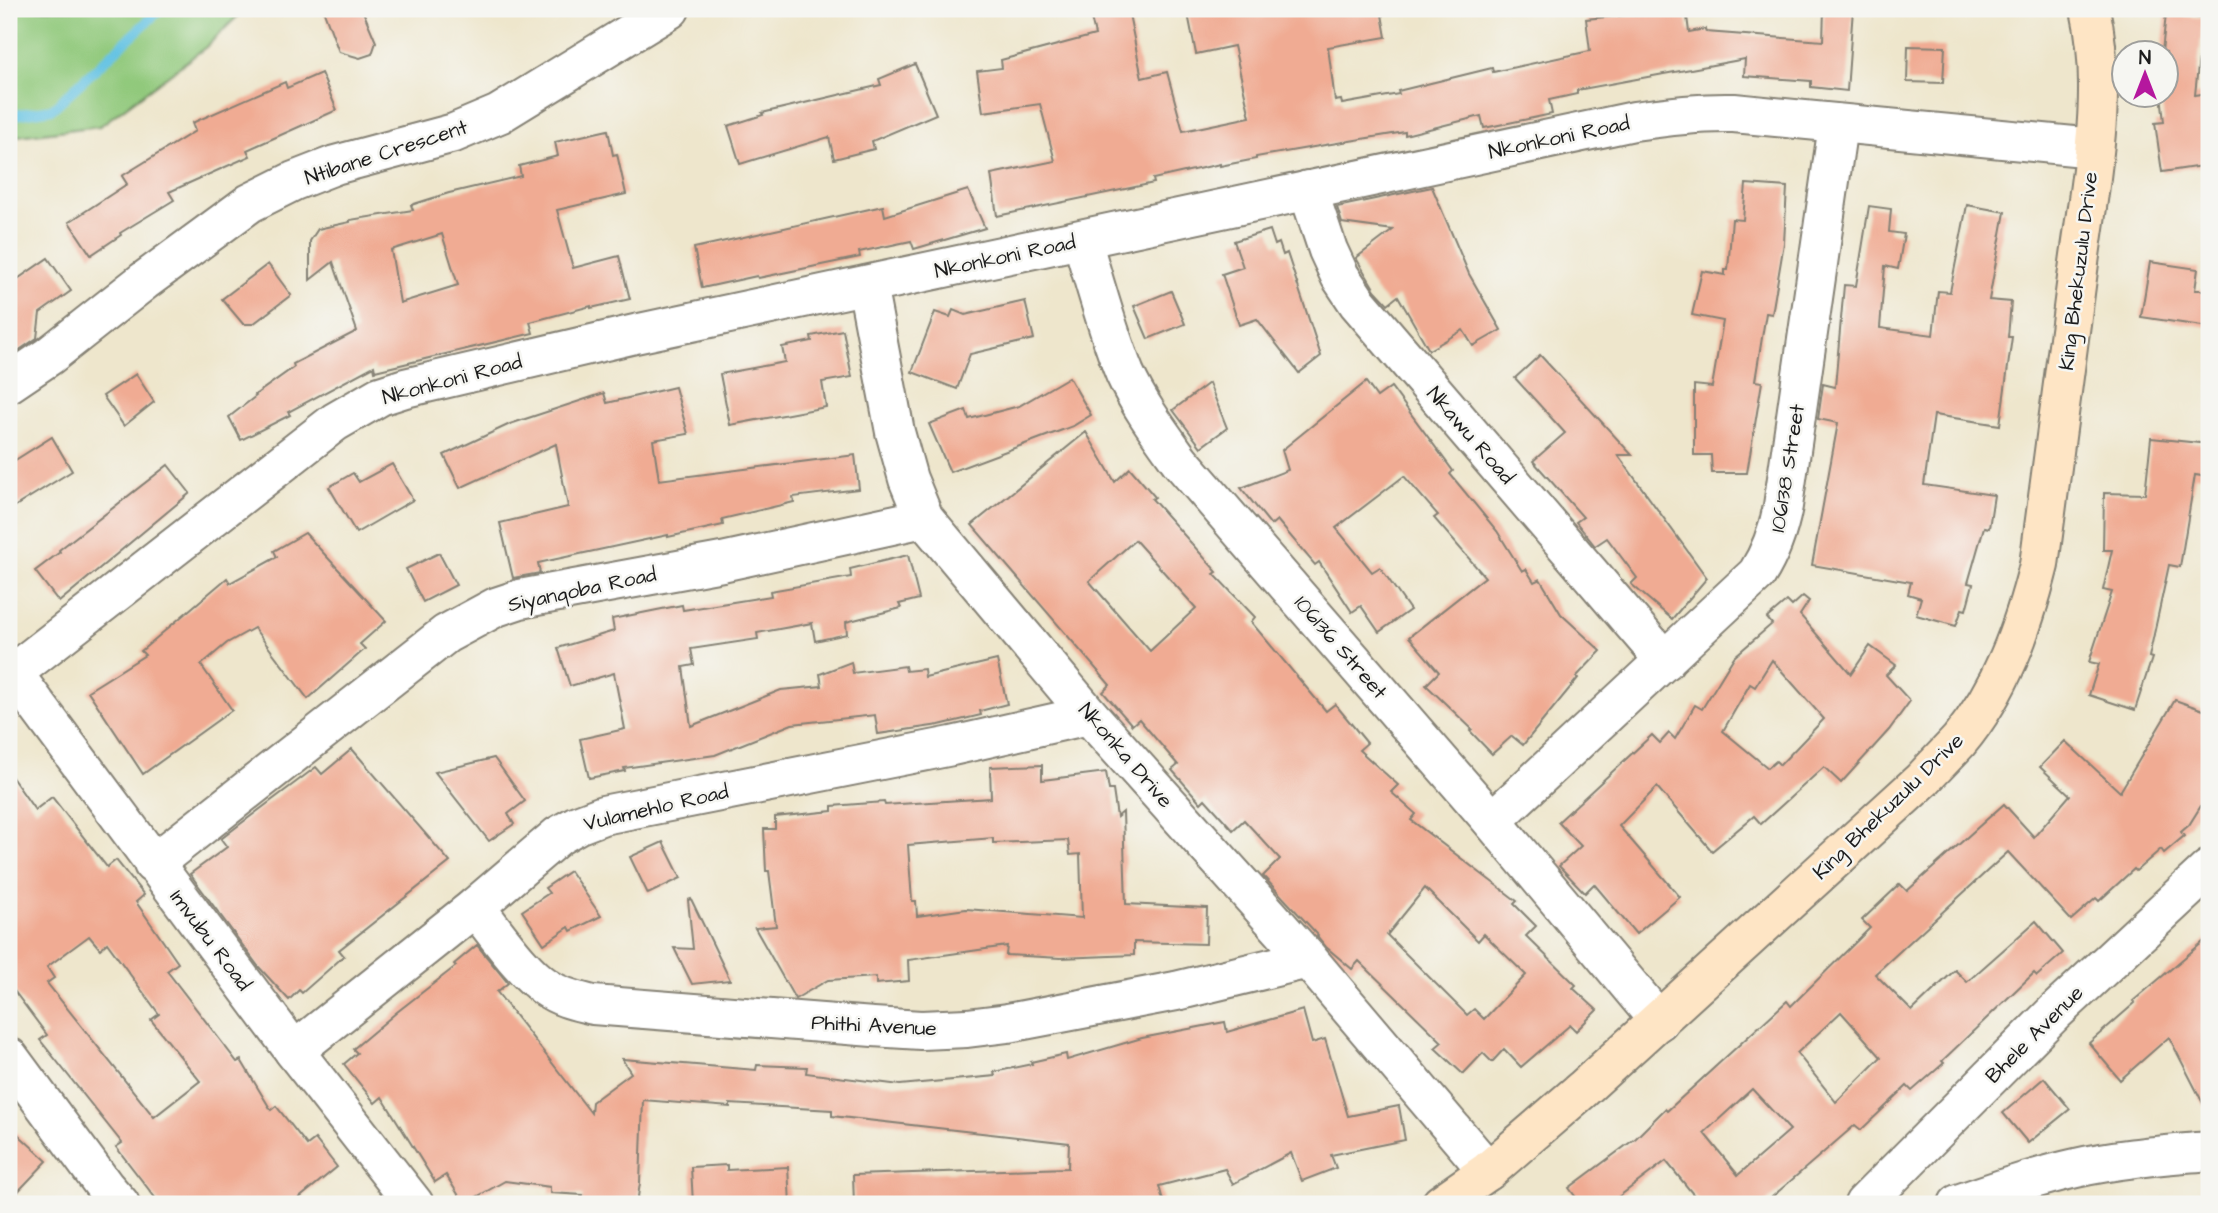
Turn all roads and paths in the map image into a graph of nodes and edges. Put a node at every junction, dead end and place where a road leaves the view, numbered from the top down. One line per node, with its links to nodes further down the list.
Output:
1 (670, 9): 8 (street, Ntibane Crescent)
2 (2090, 9): 4 (street, King Bhekuzulu Drive)
3 (1838, 125): 4 (street, Nkonkoni Road); 5 (street, Nkonkoni Road); 10 (street, 106138 Street)
4 (2094, 148): 18 (street, King Bhekuzulu Drive)
5 (1308, 190): 6 (street, Nkonkoni Road); 10 (street, Nkawu Road)
6 (1082, 240): 7 (street, Nkonkoni Road); 13 (street, 106136 Street)
7 (867, 285): 9 (street, Nkonka Drive); 11 (street, Nkonkoni Road)
8 (9, 383)
9 (924, 518): 12 (street, Nkonka Drive); 14 (street, Siyanqoba Road)
10 (1665, 661): 13 (street, 106138 Street)
11 (11, 674): 14 (street, Imvubu Road)
12 (1090, 715): 16 (street, Vulamehlo Road); 17 (street, Nkonka Drive)
13 (1492, 821): 18 (street, 106136 Street)
14 (153, 864): 19 (street, Imvubu Road)
15 (2209, 869): 26 (street, Bhele Avenue)
16 (475, 906): 17 (street, Phithi Avenue); 19 (street, Vulamehlo Road)
17 (1308, 959): 22 (street, Nkonka Drive)
18 (1658, 1021): 22 (street, King Bhekuzulu Drive)
19 (294, 1051): 24 (street, Imvubu Road)
20 (9, 1057): 23 (street)
21 (2209, 1151): 27 (street)
22 (1488, 1171): 25 (street, King Bhekuzulu Drive)
23 (102, 1198)
24 (414, 1204)
25 (1441, 1204)
26 (1864, 1204)
27 (1958, 1204)

